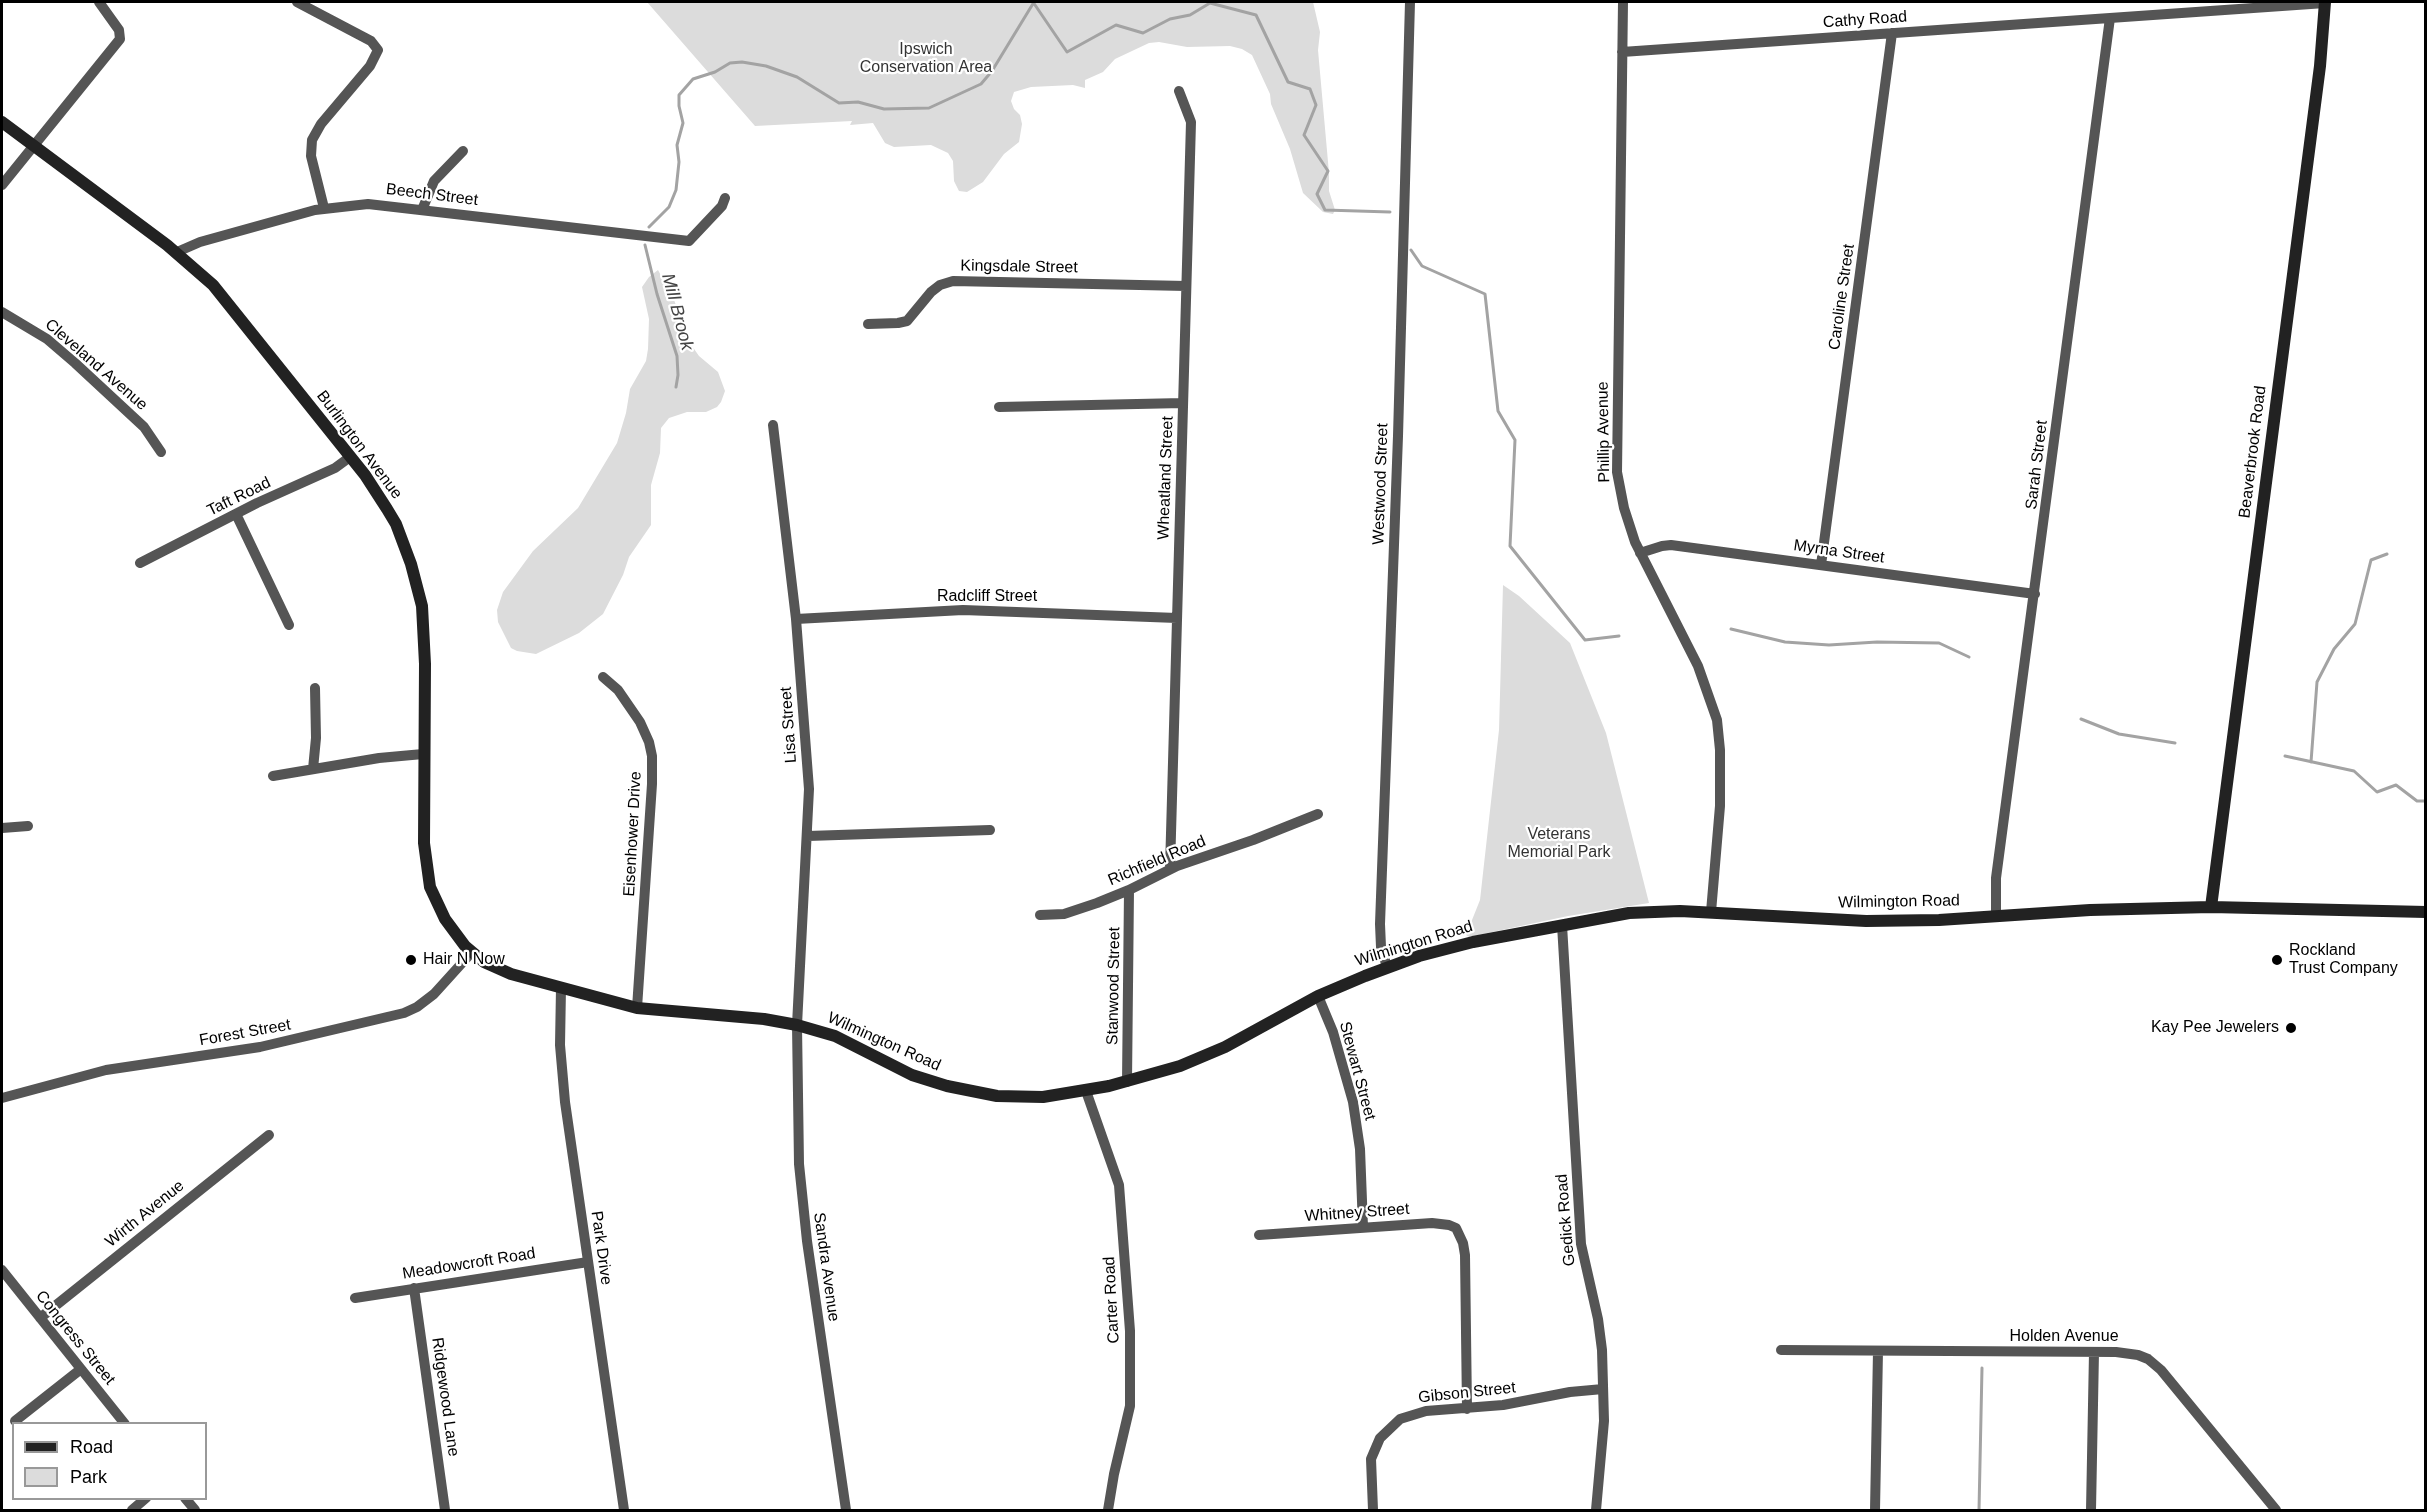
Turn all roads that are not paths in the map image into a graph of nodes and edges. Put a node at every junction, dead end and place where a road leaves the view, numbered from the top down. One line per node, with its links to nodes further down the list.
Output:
1 (99, 2): 11 (street)
2 (297, 2): 15 (street)
3 (1410, 2): 54 (street, Westwood Street)
4 (1623, 2): 8 (street, Phillip Avenue)
5 (2325, 2): 6 (street, Cathy Road); 46 (main road, Beaverbrook Road)
6 (2110, 18): 7 (street, Cathy Road); 30 (street, Sarah Street)
7 (1892, 33): 8 (street, Cathy Road); 29 (street, Caroline Street)
8 (1622, 52): 27 (street, Phillip Avenue)
9 (1179, 91): 18 (street, Wheatland Street)
10 (2, 122): 11 (main road, Burlington Avenue)
11 (34, 146): 13 (street); 17 (main road, Burlington Avenue)
12 (463, 151): 16 (street)
13 (2, 185)
14 (725, 198): 16 (street, Beech Street)
15 (324, 208): 16 (street, Beech Street); 17 (street, Beech Street)
16 (422, 210)
17 (177, 252): 25 (main road, Burlington Avenue)
18 (1186, 286): 20 (street, Kingsdale Street); 21 (street, Wheatland Street)
19 (2, 312): 24 (street, Cleveland Avenue)
20 (868, 324)
21 (1183, 404): 22 (street); 31 (street, Wheatland Street)
22 (999, 407)
23 (773, 424): 32 (street, Lisa Street)
24 (161, 452)
25 (350, 457): 26 (street, Taft Road); 36 (main road, Burlington Avenue)
26 (236, 514): 28 (street, Taft Road); 33 (street)
27 (1640, 553): 29 (street, Myrna Street); 47 (street, Phillip Avenue)
28 (140, 563)
29 (1821, 565): 30 (street, Myrna Street)
30 (2035, 594): 50 (street, Sarah Street)
31 (1177, 618): 32 (street, Radcliff Street); 44 (street, Wheatland Street)
32 (796, 619): 43 (street, Lisa Street)
33 (289, 624)
34 (603, 677): 57 (street, Eisenhower Drive)
35 (315, 688): 37 (street)
36 (423, 754): 37 (street); 52 (main road, Burlington Avenue)
37 (313, 769): 38 (street)
38 (273, 776)
39 (1318, 814): 44 (street, Richfield Road)
40 (28, 826): 41 (street)
41 (2, 828)
42 (990, 830): 43 (street)
43 (808, 837): 58 (street, Lisa Street)
44 (1170, 869): 45 (street, Richfield Road)
45 (1129, 890): 49 (street, Richfield Road); 59 (street, Stanwood Street)
46 (2211, 907): 48 (main road, Wilmington Road); 50 (main road, Wilmington Road)
47 (1711, 912): 50 (main road, Wilmington Road); 51 (main road, Wilmington Road)
48 (2426, 912)
49 (1040, 915)
50 (1996, 916)
51 (1562, 925): 54 (main road, Wilmington Road); 74 (street, Gedick Road)
52 (472, 952): 53 (main road, Burlington Avenue); 61 (street, Forest Street)
53 (491, 965): 55 (main road, Wilmington Road)
54 (1386, 967): 56 (main road, Wilmington Road)
55 (561, 988): 57 (main road, Wilmington Road); 65 (street, Park Drive)
56 (1318, 996): 59 (main road, Wilmington Road); 63 (street, Stewart Street)
57 (637, 1008): 58 (main road, Wilmington Road)
58 (797, 1025): 60 (main road, Wilmington Road); 82 (street, Sandra Avenue)
59 (1127, 1082): 60 (main road, Wilmington Road)
60 (1086, 1091): 83 (street, Carter Road)
61 (2, 1098)
62 (269, 1135): 69 (street, Wirth Avenue)
63 (1363, 1227): 64 (street, Whitney Street); 75 (street, Whitney Street)
64 (1259, 1235)
65 (588, 1262): 67 (street, Meadowcroft Road); 81 (street, Park Drive)
66 (2, 1270): 69 (street, Congress Street)
67 (414, 1288): 68 (street, Meadowcroft Road); 80 (street, Ridgewood Lane)
68 (355, 1298)
69 (40, 1318): 73 (street, Congress Street)
70 (1781, 1350): 71 (street, Holden Avenue)
71 (1878, 1351): 72 (street, Holden Avenue); 86 (street)
72 (2094, 1352): 87 (street); 88 (street, Holden Avenue)
73 (81, 1369): 76 (street); 77 (street, Congress Street)
74 (1603, 1389): 75 (street, Gibson Street); 85 (street, Gedick Road)
75 (1467, 1409): 84 (street, Gibson Street)
76 (15, 1421)
77 (123, 1422)
78 (144, 1500): 79 (street)
79 (132, 1510)
80 (445, 1510)
81 (624, 1510)
82 (846, 1510)
83 (1108, 1510)
84 (1372, 1510)
85 (1596, 1510)
86 (1875, 1510)
87 (2091, 1510)
88 (2276, 1510)

